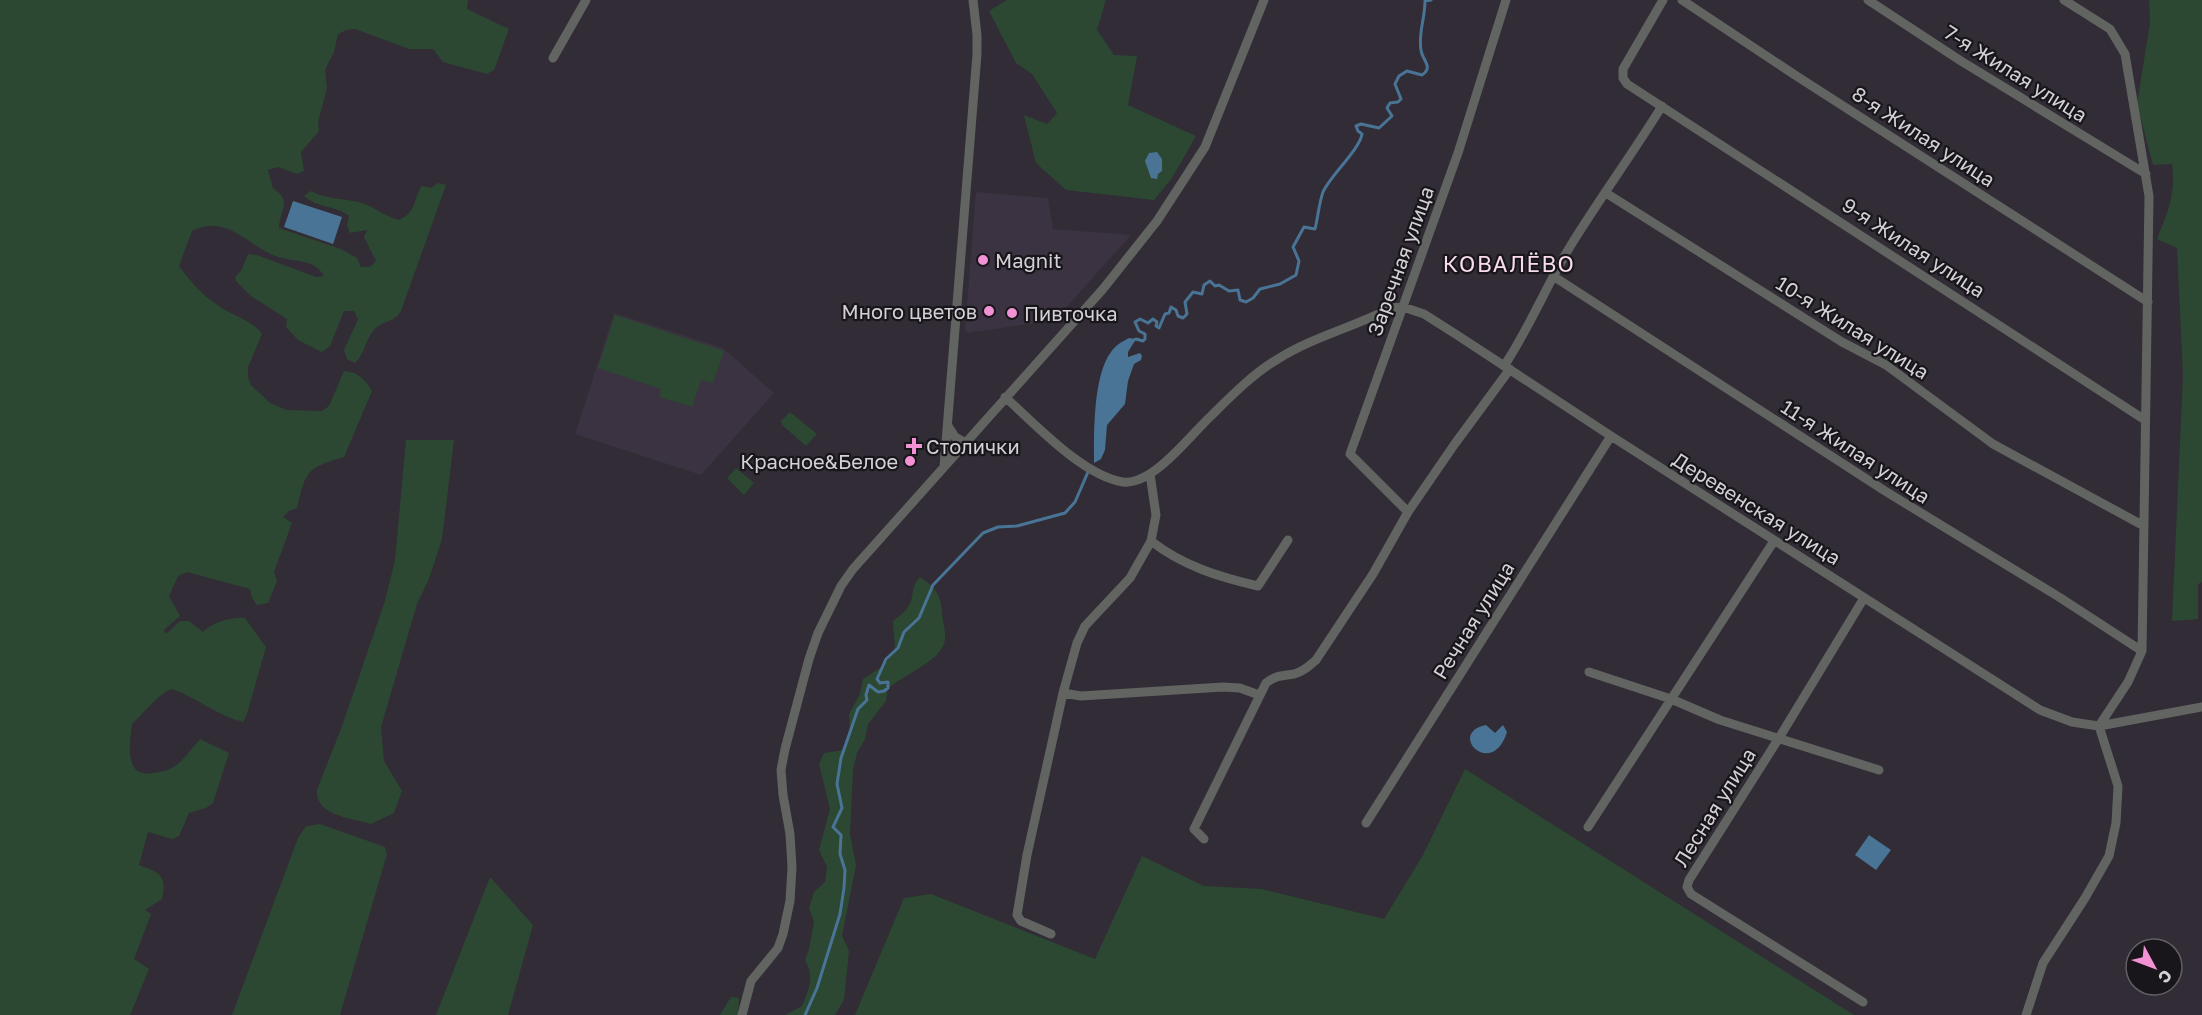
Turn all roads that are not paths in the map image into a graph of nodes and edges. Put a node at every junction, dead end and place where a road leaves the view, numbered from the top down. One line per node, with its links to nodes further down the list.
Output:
1 (586, 0): 9 (street)
2 (973, 0): 19 (street)
3 (1264, 0): 17 (street)
4 (1506, 0): 15 (street, Заречная улица)
5 (1663, 0): 10 (street, 9-я Жилая улица)
6 (1682, 0): 14 (street, 8-я Жилая улица)
7 (1868, 0): 11 (street, 7-я Жилая улица)
8 (2064, 0): 11 (street)
9 (553, 58)
10 (1662, 106): 12 (street); 18 (street, 9-я Жилая улица)
11 (2146, 174): 14 (street)
12 (1606, 193): 13 (street); 25 (street, 10-я Жилая улица)
13 (1553, 276): 16 (street); 30 (street, 11-я Жилая улица)
14 (2148, 302): 18 (street)
15 (1403, 307): 16 (street, Деревенская улица); 23 (street); 24 (street, Заречная улица)
16 (1507, 368): 20 (street, Деревенская улица); 24 (street)
17 (1005, 397): 21 (street); 23 (street)
18 (2145, 420): 25 (street)
19 (948, 426): 21 (street); 22 (street)
20 (1611, 436): 28 (street, Деревенская улица); 39 (street, Речная улица)
21 (966, 443): 22 (street)
22 (944, 467): 44 (street)
23 (1150, 474): 27 (street)
24 (1408, 512): 33 (street)
25 (2144, 526): 30 (street)
26 (1288, 540): 27 (street)
27 (1151, 541): 32 (street)
28 (1774, 541): 29 (street, Деревенская улица); 34 (street)
29 (1864, 598): 36 (street, Деревенская улица); 37 (street, Лесная улица)
30 (2142, 651): 36 (street)
31 (1589, 672): 34 (street)
32 (1063, 693): 33 (street); 42 (street)
33 (1259, 695): 41 (street)
34 (1671, 699): 37 (street); 40 (street)
35 (2202, 707): 36 (street, Деревенская улица)
36 (2099, 726): 45 (street)
37 (1779, 738): 38 (street); 43 (street, Лесная улица)
38 (1879, 770)
39 (1366, 823)
40 (1588, 827)
41 (1204, 839)
42 (1051, 934)
43 (1863, 1002)
44 (742, 1015)
45 (2026, 1015)

